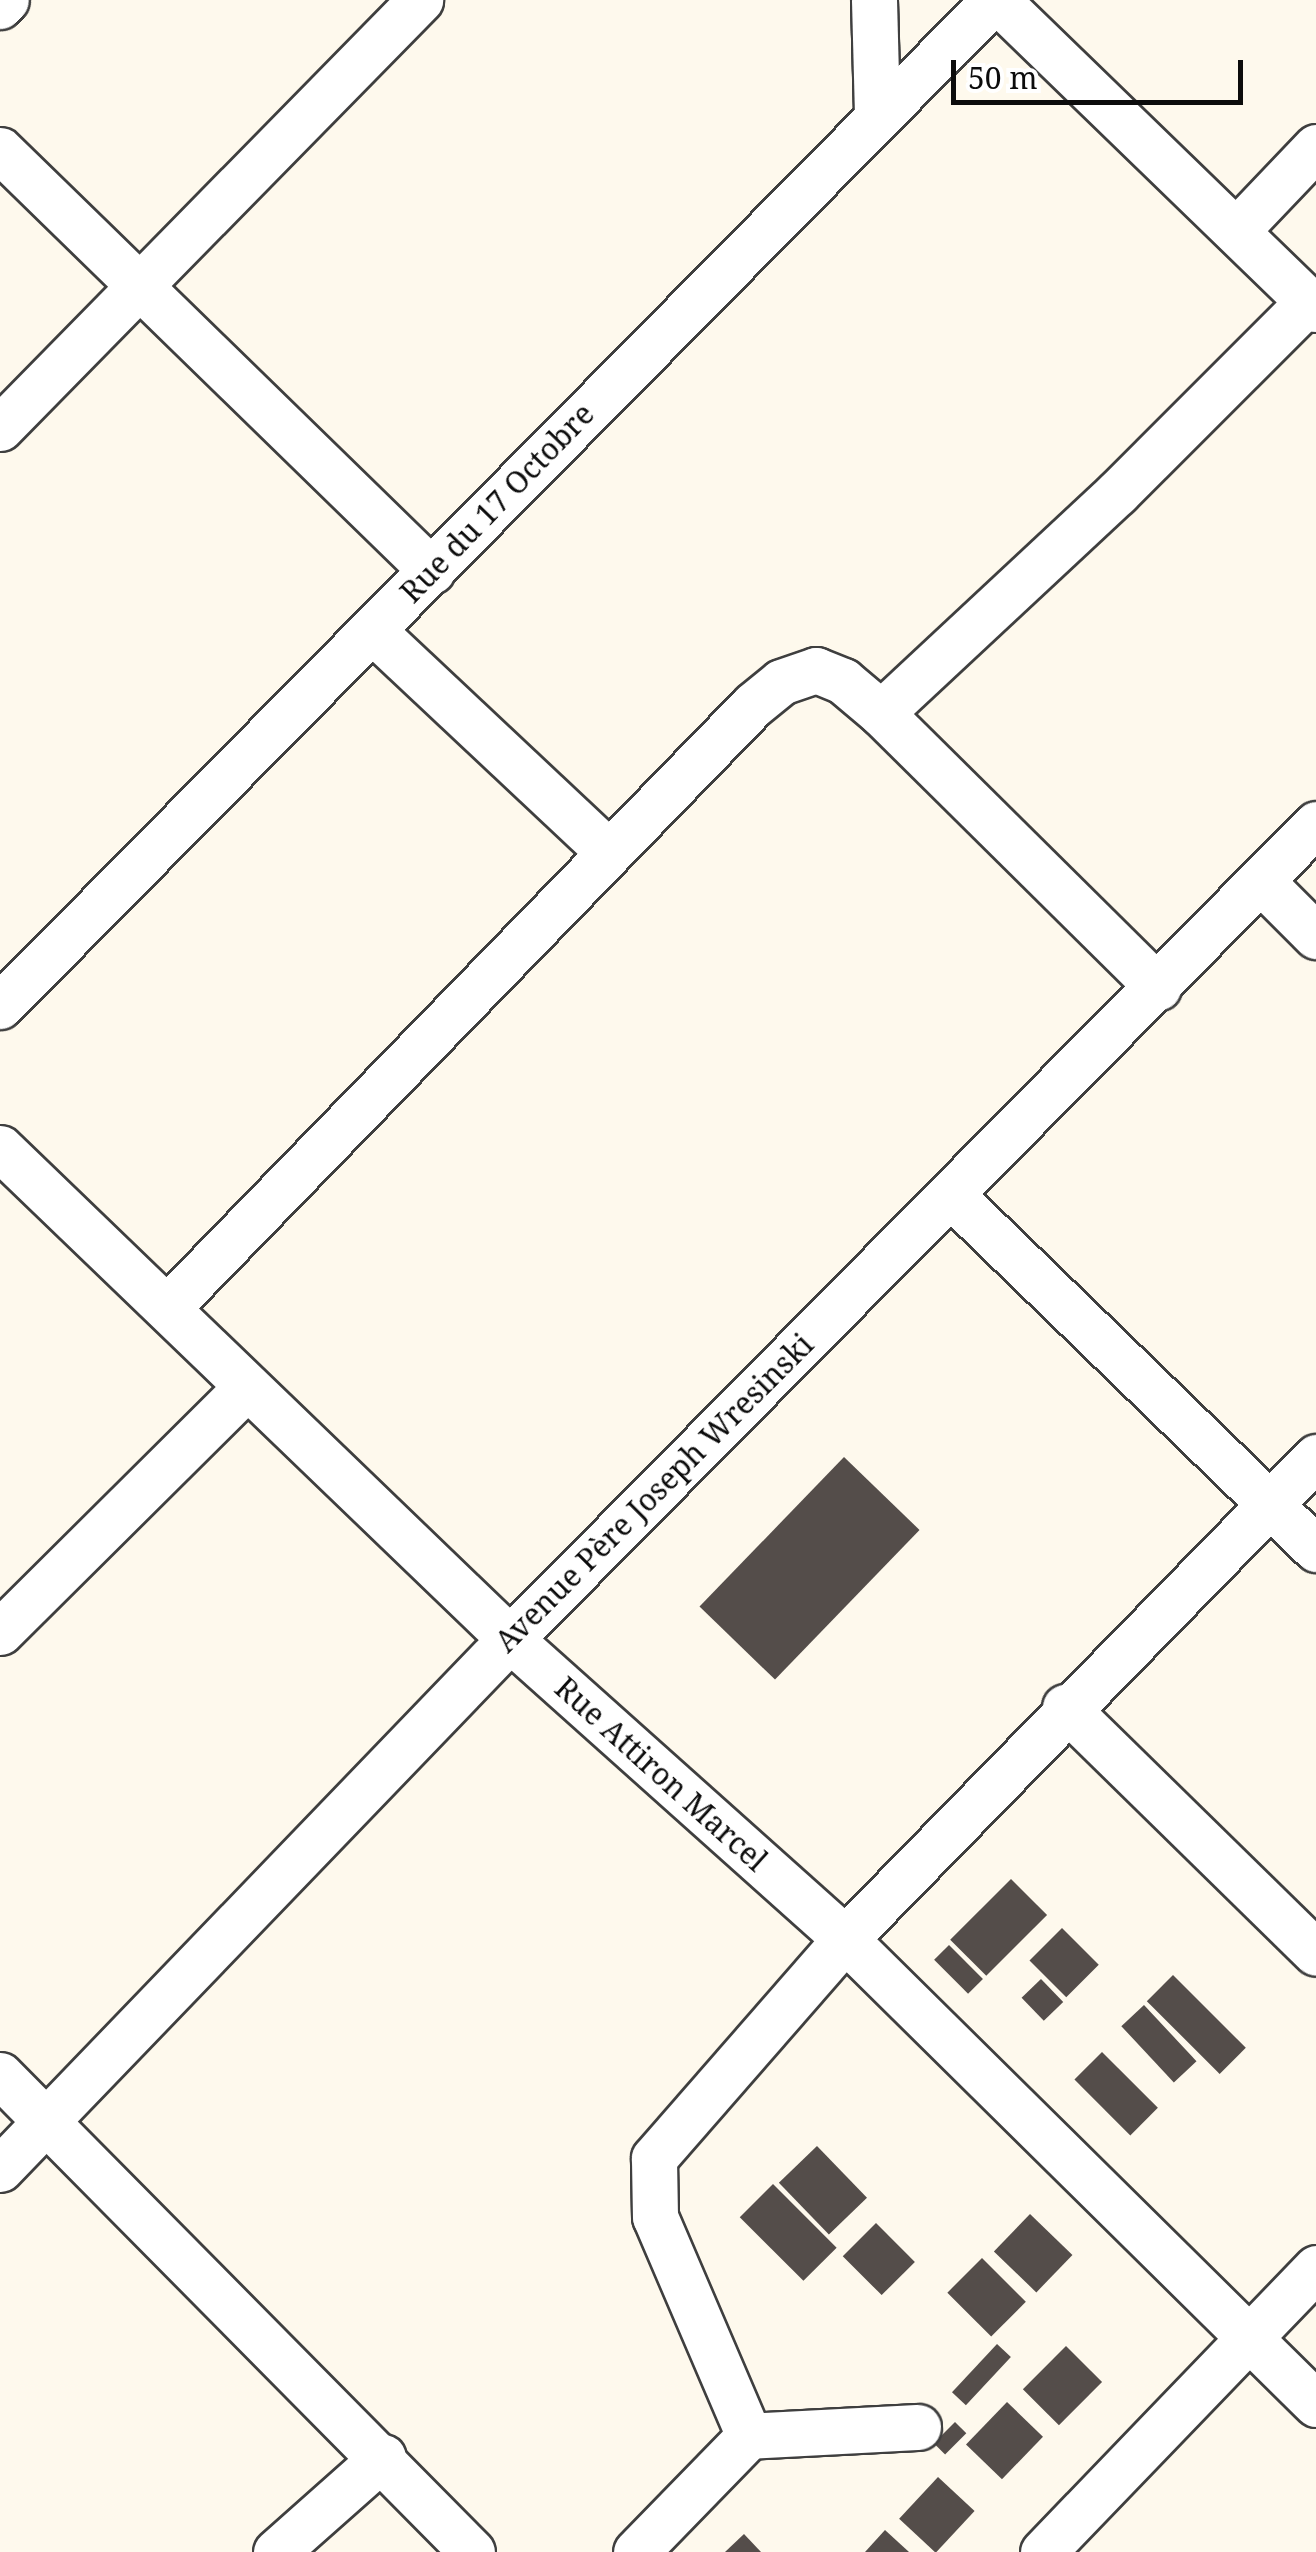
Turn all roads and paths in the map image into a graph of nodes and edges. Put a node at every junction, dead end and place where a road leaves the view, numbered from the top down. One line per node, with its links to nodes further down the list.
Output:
1 (6, 0): 5 (street)
2 (420, 0): 10 (street)
3 (874, 0): 6 (street)
4 (996, 0): 6 (street, Rue du 17 Octobre); 9 (street)
5 (0, 6)
6 (877, 112): 13 (street, Rue du 17 Octobre)
7 (1316, 148): 9 (street)
8 (0, 150): 10 (street)
9 (1236, 231): 11 (street)
10 (145, 287): 12 (street); 13 (street)
11 (1312, 305): 15 (street)
12 (0, 428)
13 (432, 571): 14 (street, Rue du 17 Octobre)
14 (372, 630): 17 (street); 21 (street, Rue du 17 Octobre)
15 (880, 713): 17 (street); 20 (street)
16 (1316, 824): 18 (street, Avenue Père Joseph Wresinski)
17 (606, 850): 24 (street)
18 (1261, 881): 19 (street); 20 (street, Avenue Père Joseph Wresinski)
19 (1316, 936)
20 (1158, 986): 23 (street, Avenue Père Joseph Wresinski)
21 (0, 1006)
22 (0, 1148): 24 (street, Rue Attiron Marcel)
23 (950, 1194): 27 (street); 30 (street, Avenue Père Joseph Wresinski)
24 (169, 1306): 25 (street, Rue Attiron Marcel)
25 (247, 1387): 29 (street); 30 (street, Rue Attiron Marcel)
26 (1316, 1457): 27 (street)
27 (1268, 1503): 28 (street); 31 (street)
28 (1316, 1550)
29 (0, 1632)
30 (510, 1639): 32 (street, Rue Attiron Marcel); 35 (street, Avenue Père Joseph Wresinski)
31 (1065, 1707): 32 (street); 33 (street)
32 (845, 1939): 38 (street, Rue Attiron Marcel); 41 (street)
33 (1316, 1953)
34 (0, 2075): 35 (street)
35 (46, 2124): 36 (street, Avenue Père Joseph Wresinski); 42 (street)
36 (0, 2170)
37 (1316, 2268): 38 (street)
38 (1249, 2338): 39 (street, Rue Attiron Marcel); 46 (street)
39 (1316, 2404)
40 (918, 2426): 41 (street)
41 (749, 2436): 45 (street)
42 (382, 2457): 43 (street); 44 (street)
43 (276, 2552)
44 (472, 2552)
45 (636, 2552)
46 (1044, 2552)

